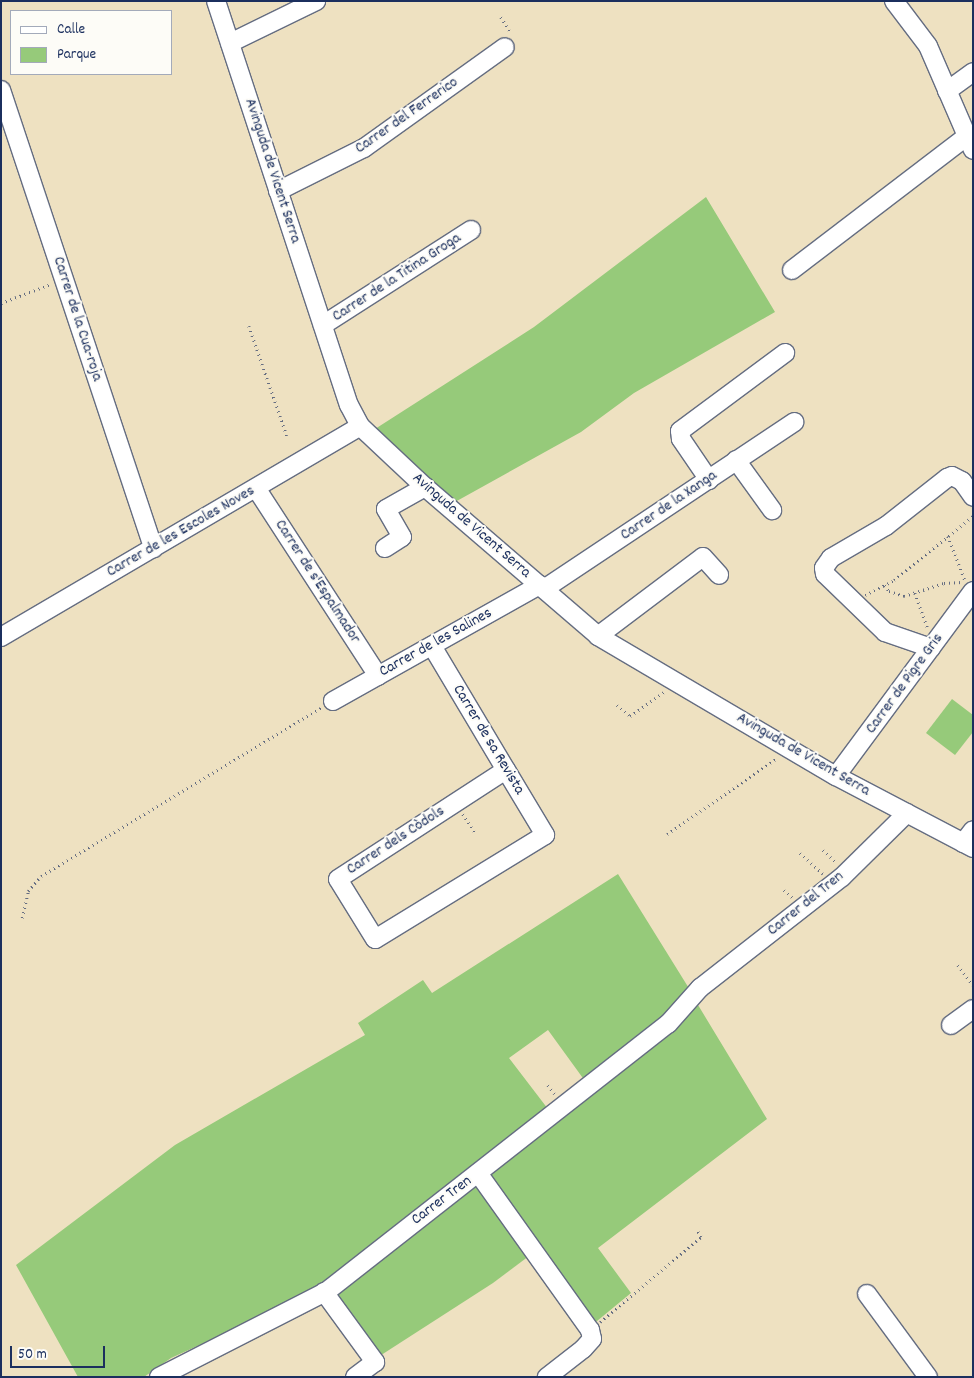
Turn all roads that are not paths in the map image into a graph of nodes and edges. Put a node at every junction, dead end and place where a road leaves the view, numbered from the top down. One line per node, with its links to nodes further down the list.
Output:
1 (216, 1): 4 (street, Avinguda de Vicent Serra)
2 (316, 1): 4 (street)
3 (894, 1): 8 (street)
4 (230, 44): 10 (street, Avinguda de Vicent Serra)
5 (505, 47): 10 (street, Carrer del Ferrerico)
6 (973, 72): 8 (street)
7 (1, 90): 23 (street, Carrer de la Cua-roja)
8 (947, 91): 9 (street)
9 (970, 143): 12 (street)
10 (278, 191): 13 (street, Avinguda de Vicent Serra)
11 (471, 230): 13 (street, Carrer de la Titina Groga)
12 (792, 270)
13 (322, 325): 16 (street, Avinguda de Vicent Serra)
14 (785, 353): 18 (street)
15 (794, 422): 17 (street, Carrer de la Xanga)
16 (360, 426): 19 (street, Avinguda de Vicent Serra); 20 (street, Carrer de les Escoles Noves)
17 (736, 460): 18 (street, Carrer de la Xanga); 22 (street)
18 (709, 480): 27 (street, Carrer de la Xanga)
19 (425, 487): 24 (street); 27 (street, Avinguda de Vicent Serra)
20 (256, 488): 23 (street, Carrer de les Escoles Noves); 32 (street, Carrer de s'Espalmador)
21 (973, 497): 30 (street)
22 (772, 510)
23 (154, 548): 29 (street, Carrer de les Escoles Noves)
24 (385, 548)
25 (719, 575): 28 (street)
26 (969, 586): 30 (street, Carrer de Pigre Gris)
27 (542, 587): 28 (street, Avinguda de Vicent Serra); 31 (street, Carrer de les Salines)
28 (598, 636): 35 (street, Avinguda de Vicent Serra)
29 (1, 637)
30 (934, 643): 35 (street, Carrer de Pigre Gris)
31 (432, 646): 32 (street, Carrer de les Salines); 34 (street, Carrer de sa Revista)
32 (378, 676): 33 (street, Carrer de les Salines)
33 (333, 701)
34 (506, 770): 37 (street, Carrer de sa Revista); 37 (street, Carrer dels Còdols)
35 (836, 776): 36 (street, Avinguda de Vicent Serra)
36 (907, 813): 38 (street, Avinguda de Vicent Serra); 39 (street, Carrer del Tren)
37 (545, 835)
38 (969, 840)
39 (700, 988): 42 (street, Carrer Tren)
40 (973, 1009): 41 (street)
41 (951, 1025)
42 (478, 1173): 43 (street, Carrer Tren); 47 (street)
43 (324, 1292): 45 (street, Carrer Tren); 46 (street)
44 (867, 1294): 48 (street)
45 (159, 1377)
46 (355, 1377)
47 (547, 1377)
48 (928, 1377)

